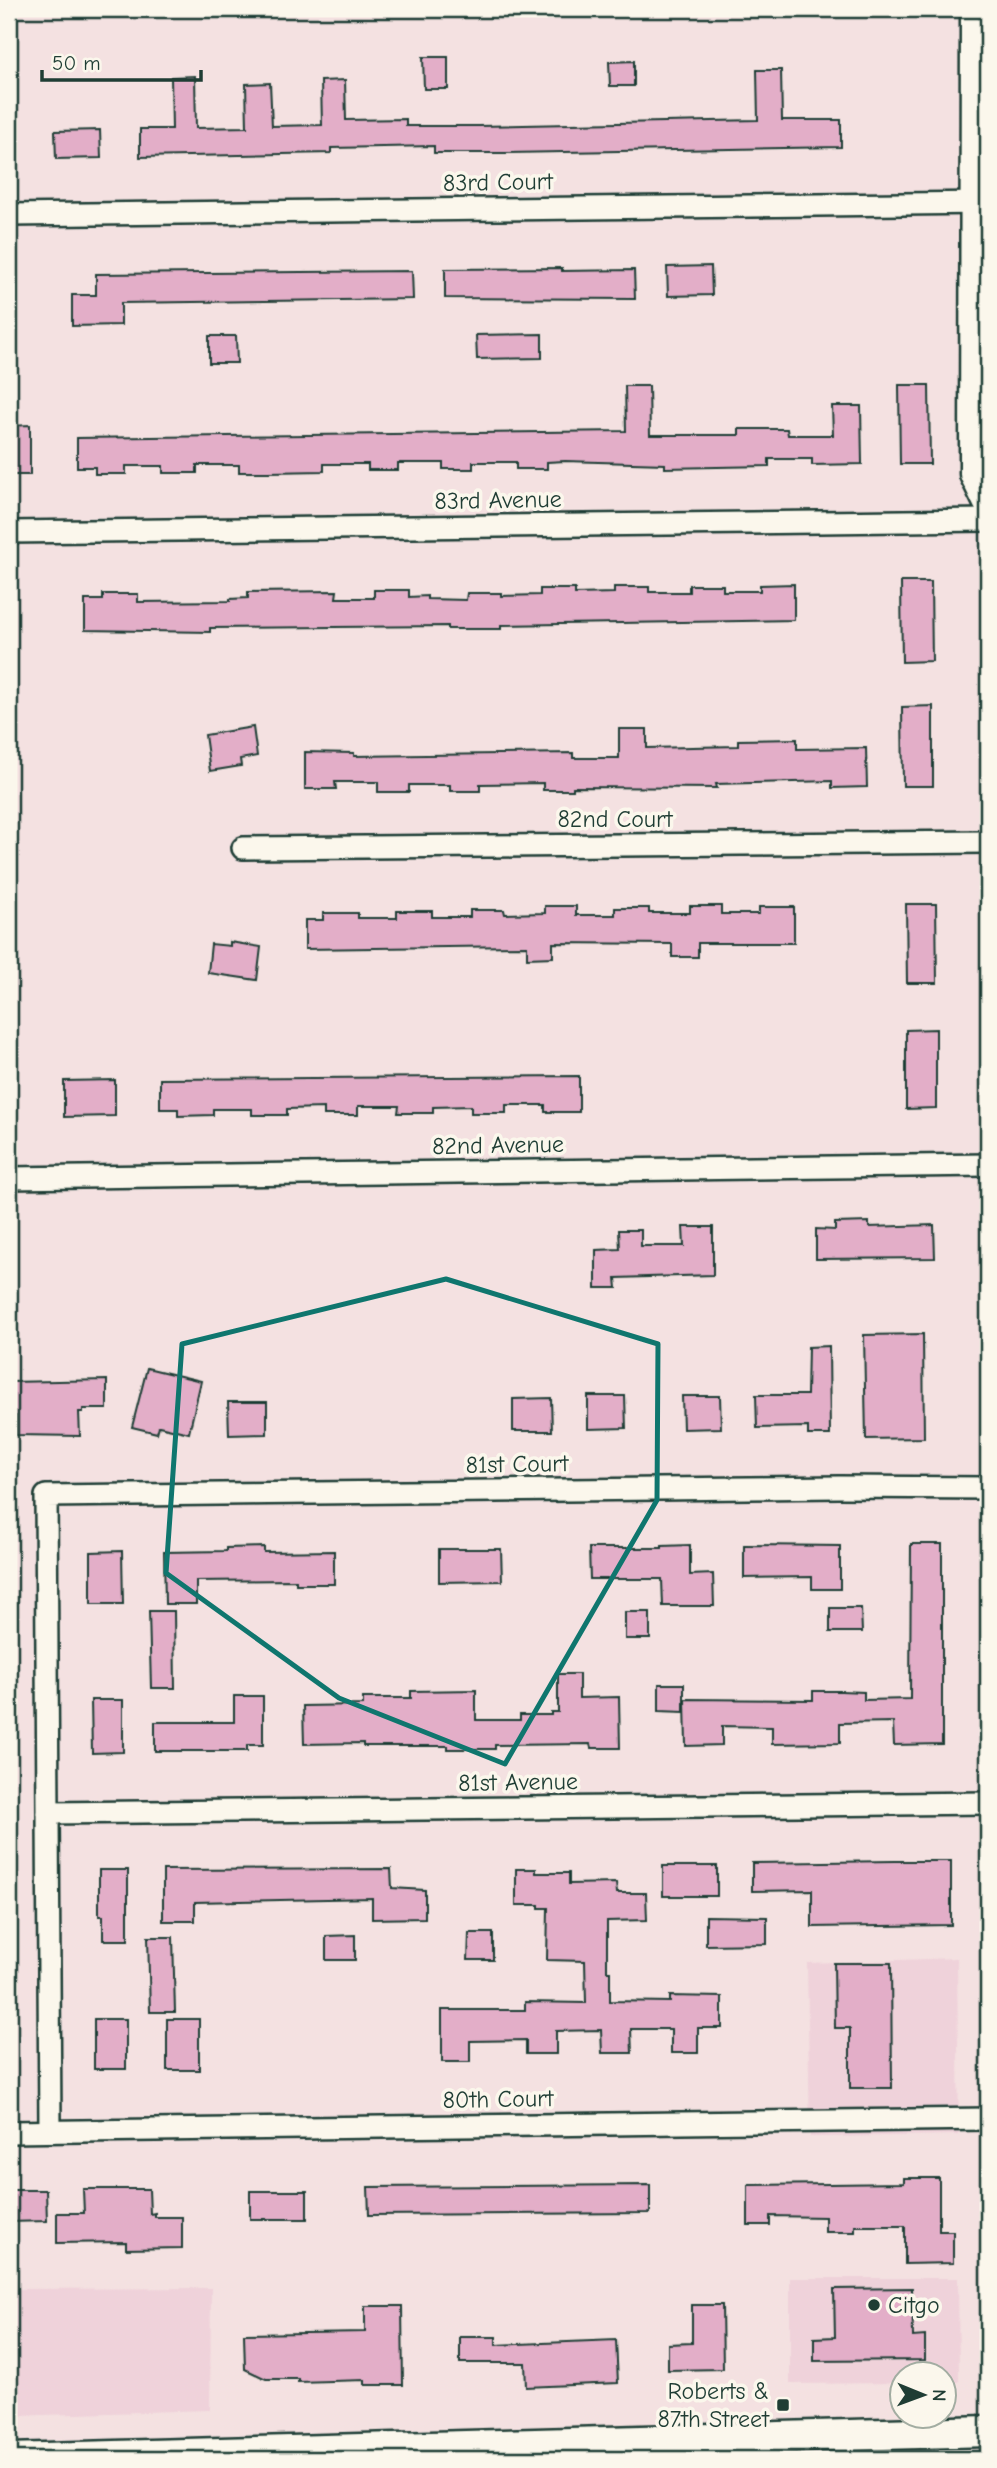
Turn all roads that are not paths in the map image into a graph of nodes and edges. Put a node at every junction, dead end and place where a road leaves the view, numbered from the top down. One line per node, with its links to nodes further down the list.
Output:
1 (976, 9): 2 (street)
2 (982, 203): 3 (street, 83rd Court); 4 (street)
3 (9, 215)
4 (988, 501)
5 (988, 520): 6 (street, 83rd Avenue)
6 (9, 532)
7 (988, 842): 8 (street, 82nd Court)
8 (243, 848)
9 (988, 1165): 10 (street, 82nd Avenue)
10 (9, 1178)
11 (988, 1488): 13 (street, 81st Court)
12 (988, 1803): 13 (street, 81st Avenue)
13 (48, 1813): 15 (street)
14 (988, 2119): 15 (street, 80th Court)
15 (50, 2131): 16 (street, 80th Court)
16 (9, 2132)
17 (988, 2431): 18 (street)
18 (565, 2451): 19 (street)
19 (141, 2457): 20 (street)
20 (9, 2459)

